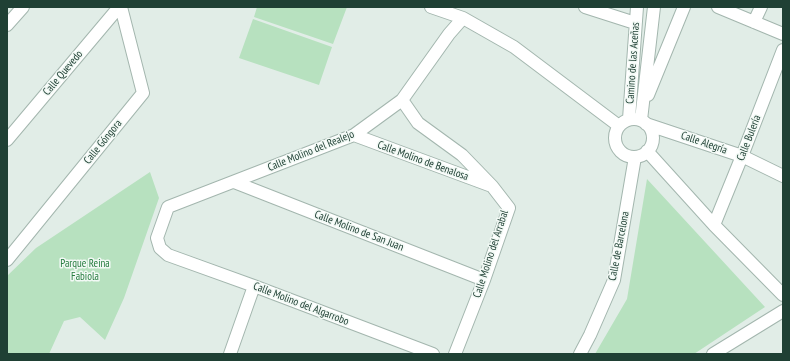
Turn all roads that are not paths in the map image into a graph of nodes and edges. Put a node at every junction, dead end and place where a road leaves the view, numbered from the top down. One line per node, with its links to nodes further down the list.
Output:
1 (23, 7): 13 (street)
2 (120, 7): 19 (street, Calle Quevedo); 28 (street, Calle Góngora)
3 (431, 7): 10 (street, Calle Alegría)
4 (585, 7): 12 (street)
5 (637, 7): 12 (street, Camino de las Aceñas)
6 (654, 7): 17 (street)
7 (684, 7): 17 (street)
8 (718, 7): 11 (street)
9 (760, 7): 11 (street)
10 (463, 18): 16 (street, Calle Molino del Realejo); 17 (street, Calle Alegría)
11 (754, 22): 14 (street)
12 (635, 23): 17 (street, Camino de las Aceñas)
13 (7, 25)
14 (783, 34)
15 (783, 50): 22 (street, Calle Bulería)
16 (402, 100): 18 (street, Calle Molino del Realejo); 25 (street, Calle Molino del Arrabal)
17 (635, 120): 20 (street); 21 (street); 22 (street, Calle Alegría)
18 (354, 135): 24 (street, Calle Molino del Realejo); 25 (street, Calle Molino de Benalosa)
19 (7, 140)
20 (647, 151): 21 (street); 26 (street)
21 (635, 156): 36 (street, Calle de Barcelona)
22 (742, 156): 23 (street, Calle Alegría); 26 (street, Calle Bulería)
23 (783, 176)
24 (234, 182): 27 (street, Calle Molino del Realejo); 29 (street, Calle Molino de San Juan)
25 (492, 186): 29 (street, Calle Molino del Arrabal)
26 (714, 225): 31 (street)
27 (168, 255): 30 (street, Calle Molino del Algarrobo)
28 (7, 260)
29 (484, 280): 35 (street, Calle Molino del Arrabal)
30 (254, 286): 33 (street); 34 (street, Calle Molino del Algarrobo)
31 (783, 294)
32 (783, 311): 37 (street)
33 (230, 354)
34 (433, 354)
35 (455, 354)
36 (580, 354)
37 (713, 354)

